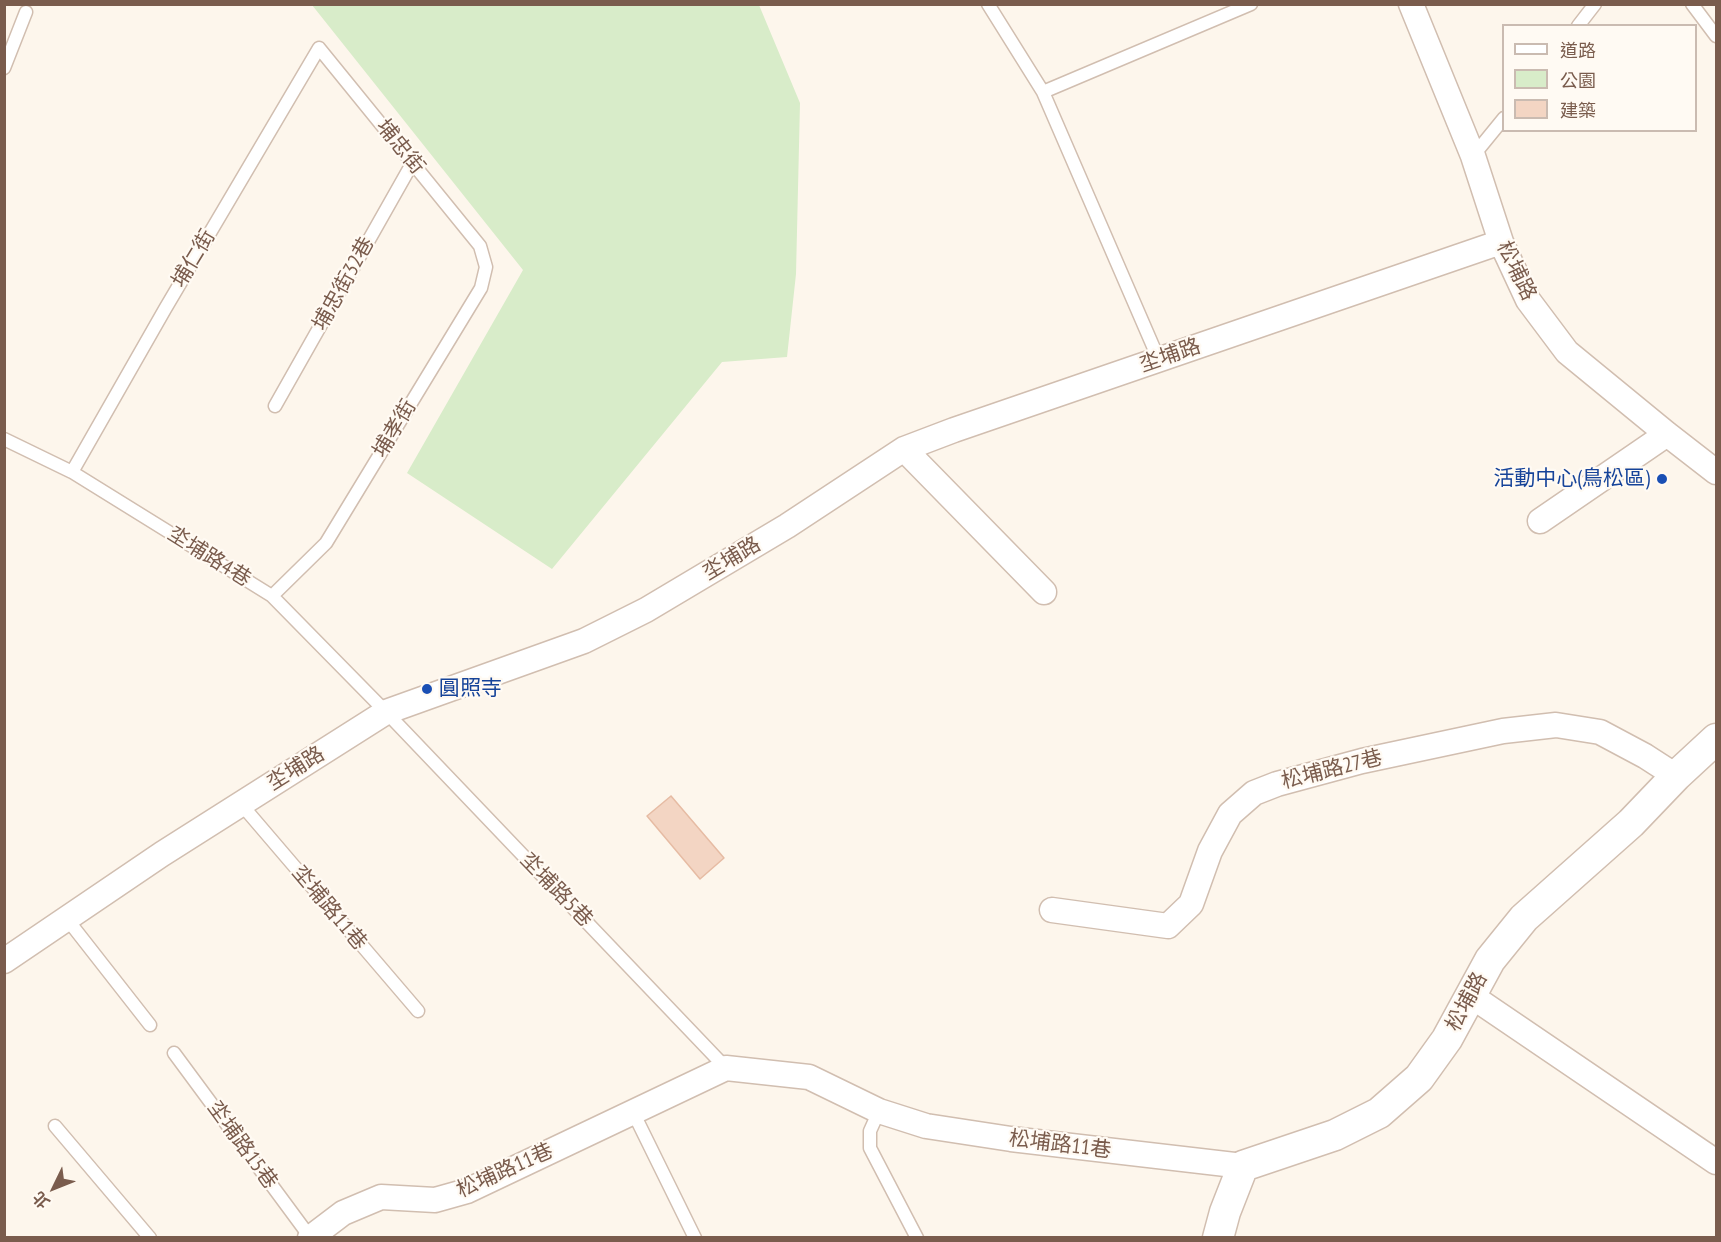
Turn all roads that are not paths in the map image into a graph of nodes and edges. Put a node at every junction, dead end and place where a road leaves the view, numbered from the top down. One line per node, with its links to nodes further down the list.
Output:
1 (1251, 4): 11 (lane)
2 (1411, 4): 13 (street, 松埔路)
3 (1595, 4): 7 (lane)
4 (1692, 4): 8 (lane)
5 (989, 5): 11 (lane)
6 (26, 12): 10 (lane)
7 (1580, 24)
8 (1716, 36)
9 (320, 48): 14 (lane, 埔忠街); 22 (lane, 埔仁街)
10 (4, 68)
11 (1043, 92): 17 (lane)
12 (1502, 119): 13 (lane)
13 (1473, 156): 15 (street, 松埔路)
14 (413, 162): 16 (lane, 埔忠街); 18 (lane, 埔忠街32巷)
15 (1501, 242): 17 (street, 坔埔路); 19 (street, 松埔路)
16 (480, 246): 26 (lane, 埔孝街)
17 (1159, 360): 21 (street, 坔埔路)
18 (275, 406)
19 (1667, 434): 23 (street, 松埔路); 24 (street)
20 (4, 439): 22 (lane, 坔埔路4巷)
21 (904, 449): 25 (street); 27 (street, 坔埔路)
22 (72, 472): 26 (lane, 坔埔路4巷)
23 (1716, 472)
24 (1540, 521)
25 (1044, 592)
26 (272, 596): 27 (lane, 坔埔路4巷)
27 (386, 712): 30 (street, 坔埔路); 38 (lane, 坔埔路5巷)
28 (1716, 739): 29 (street, 松埔路)
29 (1676, 776): 31 (street, 松埔路27巷); 34 (street, 松埔路)
30 (241, 804): 32 (street, 坔埔路); 35 (lane, 坔埔路11巷)
31 (1052, 910)
32 (67, 919): 33 (street, 坔埔路); 36 (lane)
33 (4, 961)
34 (1470, 995): 42 (street); 43 (street, 松埔路)
35 (418, 1011)
36 (150, 1025)
37 (174, 1053): 44 (lane, 坔埔路15巷)
38 (726, 1068): 39 (street, 松埔路11巷); 40 (street, 松埔路11巷)
39 (633, 1112): 44 (street, 松埔路11巷); 46 (lane)
40 (879, 1112): 43 (street, 松埔路11巷); 47 (lane)
41 (55, 1126): 45 (lane)
42 (1716, 1162)
43 (1243, 1166): 48 (street)
44 (310, 1237)
45 (150, 1238)
46 (694, 1238)
47 (917, 1238)
48 (1218, 1238)

